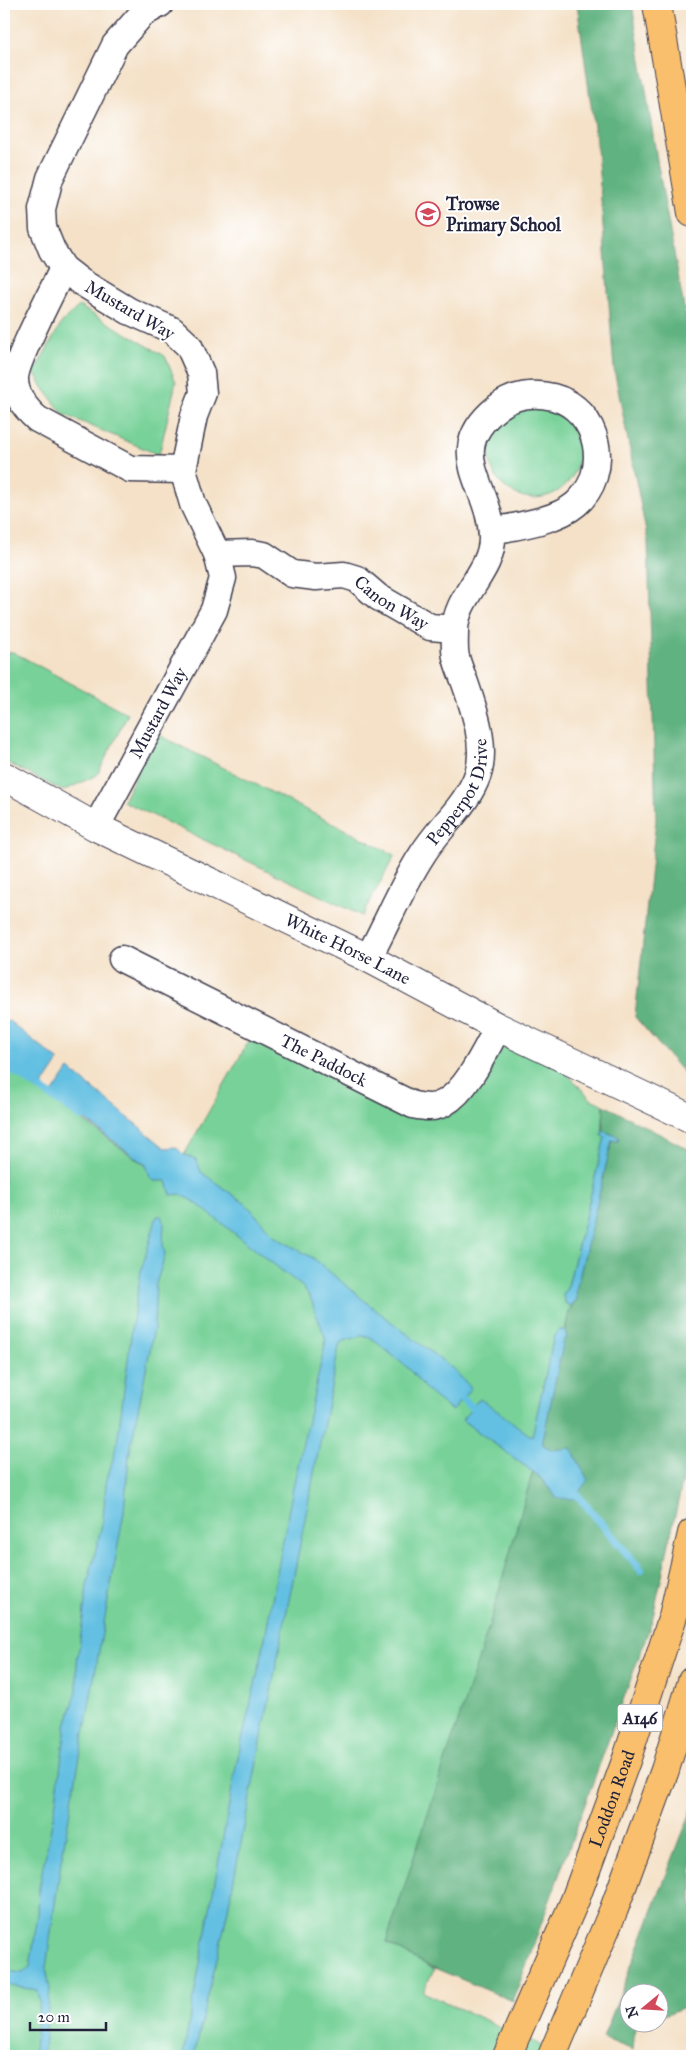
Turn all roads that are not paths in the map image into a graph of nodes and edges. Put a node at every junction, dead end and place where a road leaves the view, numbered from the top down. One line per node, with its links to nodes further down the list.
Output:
1 (160, 4): 4 (street, Mustard Way)
2 (657, 4): 3 (highway)
3 (692, 213)
4 (63, 268): 5 (street); 6 (street, Mustard Way)
5 (13, 406): 6 (street)
6 (183, 470): 8 (street, Mustard Way)
7 (492, 531): 7 (street, Pepperpot Drive); 9 (street, Pepperpot Drive)
8 (217, 554): 9 (street, Canon Way); 11 (street, Mustard Way)
9 (454, 629): 12 (street, Pepperpot Drive)
10 (4, 776): 11 (street, White Horse Lane)
11 (96, 827): 12 (street, White Horse Lane)
12 (368, 958): 14 (street, White Horse Lane)
13 (122, 959): 14 (street, The Paddock)
14 (498, 1027): 15 (street, White Horse Lane)
15 (692, 1119)
16 (692, 1533): 18 (highway, Loddon Road / A146)
17 (692, 1681): 19 (highway, A146)
18 (507, 2056)
19 (552, 2056)

